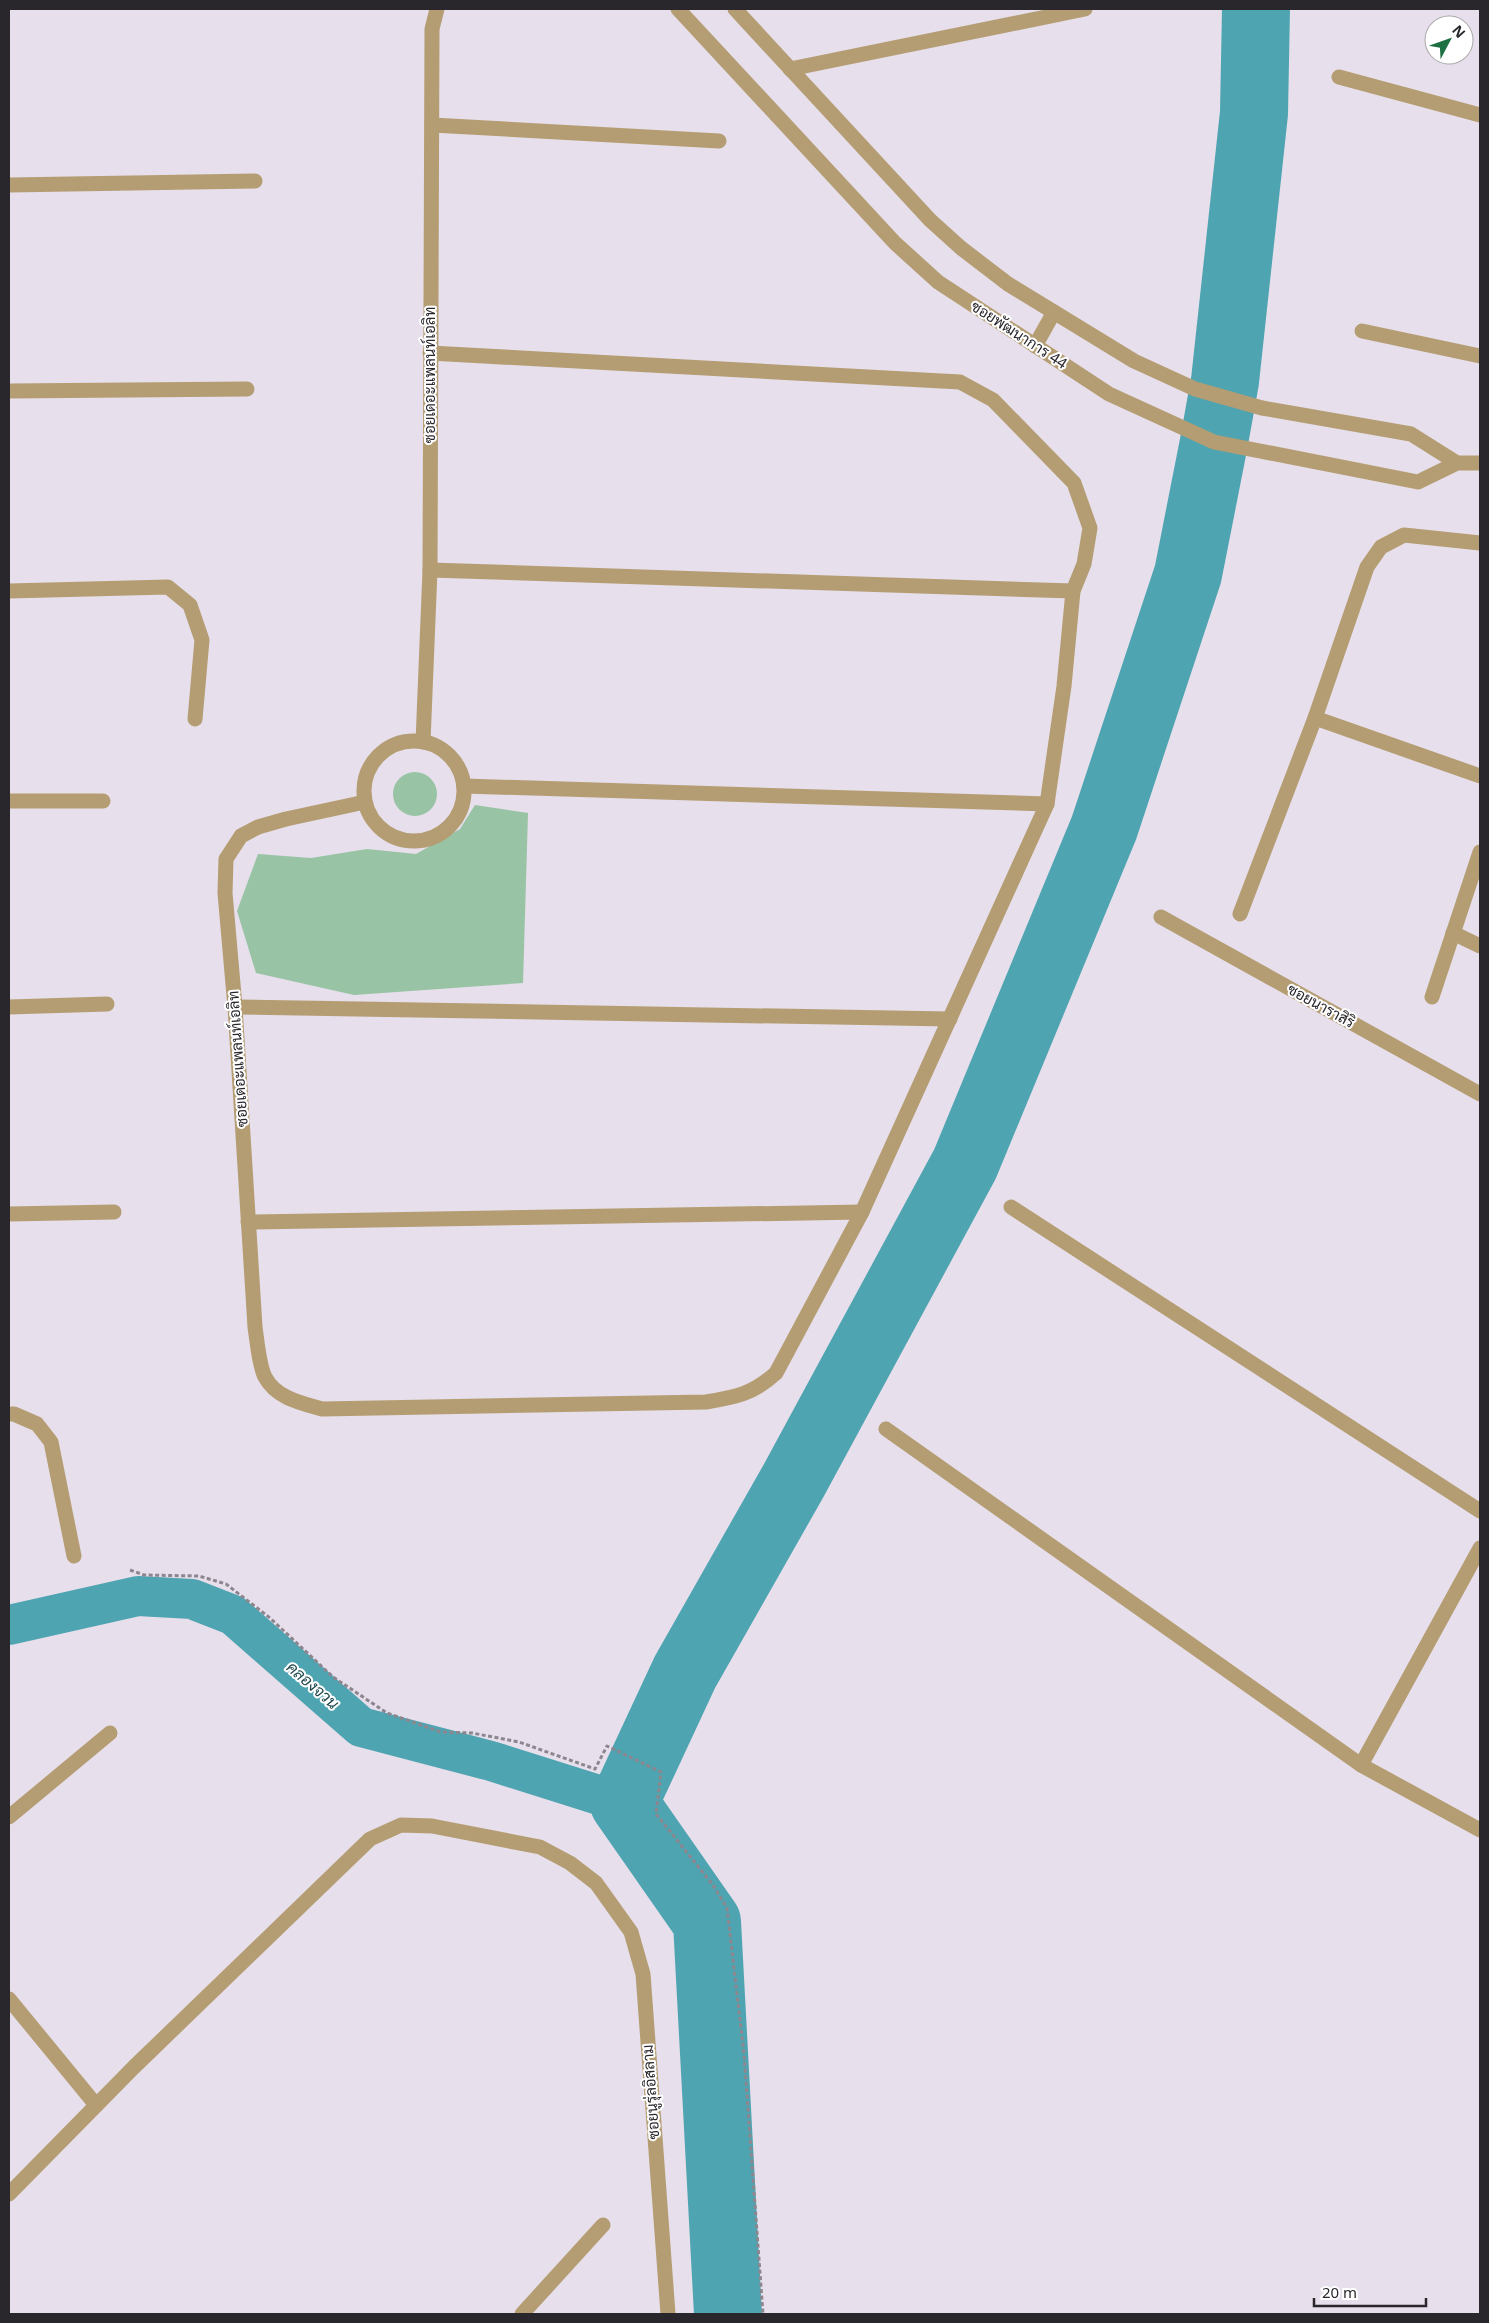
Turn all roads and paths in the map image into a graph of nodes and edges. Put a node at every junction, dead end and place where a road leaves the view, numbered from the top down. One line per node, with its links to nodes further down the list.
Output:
1 (437, 9): 8 (street, ซอยเดอะแพลนท์เอลิท)
2 (678, 9): 14 (street, ซอยพัฒนาการ 44)
3 (735, 9): 5 (street)
4 (1085, 9): 5 (street)
5 (790, 69): 12 (street)
6 (1339, 77): 7 (street)
7 (1480, 115)
8 (432, 125): 9 (street); 15 (street, ซอยเดอะแพลนท์เอลิท)
9 (719, 141)
10 (255, 181): 11 (street)
11 (9, 185)
12 (1054, 312): 14 (street); 20 (street)
13 (1362, 331): 16 (street)
14 (1035, 346): 20 (street, ซอยพัฒนาการ 44)
15 (430, 352): 22 (street, ซอยเดอะแพลนท์เอลิท); 23 (street, ซอยเดอะแพลนท์เอลิท)
16 (1480, 356)
17 (247, 389): 18 (street)
18 (9, 391)
19 (1480, 462): 20 (street, ซอยพัฒนาการ 44)
20 (1457, 463)
21 (1480, 543): 25 (street)
22 (430, 570): 23 (street); 27 (street, ซอยเดอะแพลนท์เอลิท)
23 (1073, 591): 33 (street, ซอยเดอะแพลนท์เอลิท)
24 (9, 592): 26 (street)
25 (1315, 718): 28 (street); 35 (street)
26 (195, 719)
27 (423, 742): 29 (street); 32 (street)
28 (1480, 776)
29 (464, 786): 32 (street); 33 (street)
30 (9, 801): 31 (street)
31 (104, 801)
32 (365, 802): 42 (street, ซอยเดอะแพลนท์เอลิท)
33 (1047, 804): 43 (street, ซอยเดอะแพลนท์เอลิท)
34 (1480, 852): 37 (street)
35 (1240, 914)
36 (1161, 917): 44 (street, ซอยนาราสิริ)
37 (1453, 933): 38 (street); 39 (street)
38 (1480, 946)
39 (1432, 997)
40 (107, 1004): 41 (street)
41 (9, 1007)
42 (235, 1007): 43 (street); 49 (street, ซอยเดอะแพลนท์เอลิท)
43 (950, 1018): 47 (street, ซอยเดอะแพลนท์เอลิท)
44 (1480, 1094)
45 (1011, 1207): 52 (street)
46 (114, 1212): 48 (street)
47 (862, 1212): 49 (street); 49 (street, ซอยเดอะแพลนท์เอลิท)
48 (9, 1214)
49 (248, 1222)
50 (9, 1414): 54 (street)
51 (886, 1429): 56 (street)
52 (1480, 1511)
53 (1480, 1548): 56 (street)
54 (74, 1556)
55 (110, 1733): 57 (street)
56 (1361, 1765): 58 (street)
57 (9, 1817)
58 (1480, 1830)
59 (9, 1999): 60 (street)
60 (96, 2105): 61 (street, ซอยนูรุ่ลอิสลาม); 64 (street, ซอยนูรุ่ลอิสลาม)
61 (9, 2194)
62 (603, 2225): 63 (street)
63 (522, 2314)
64 (668, 2314)

